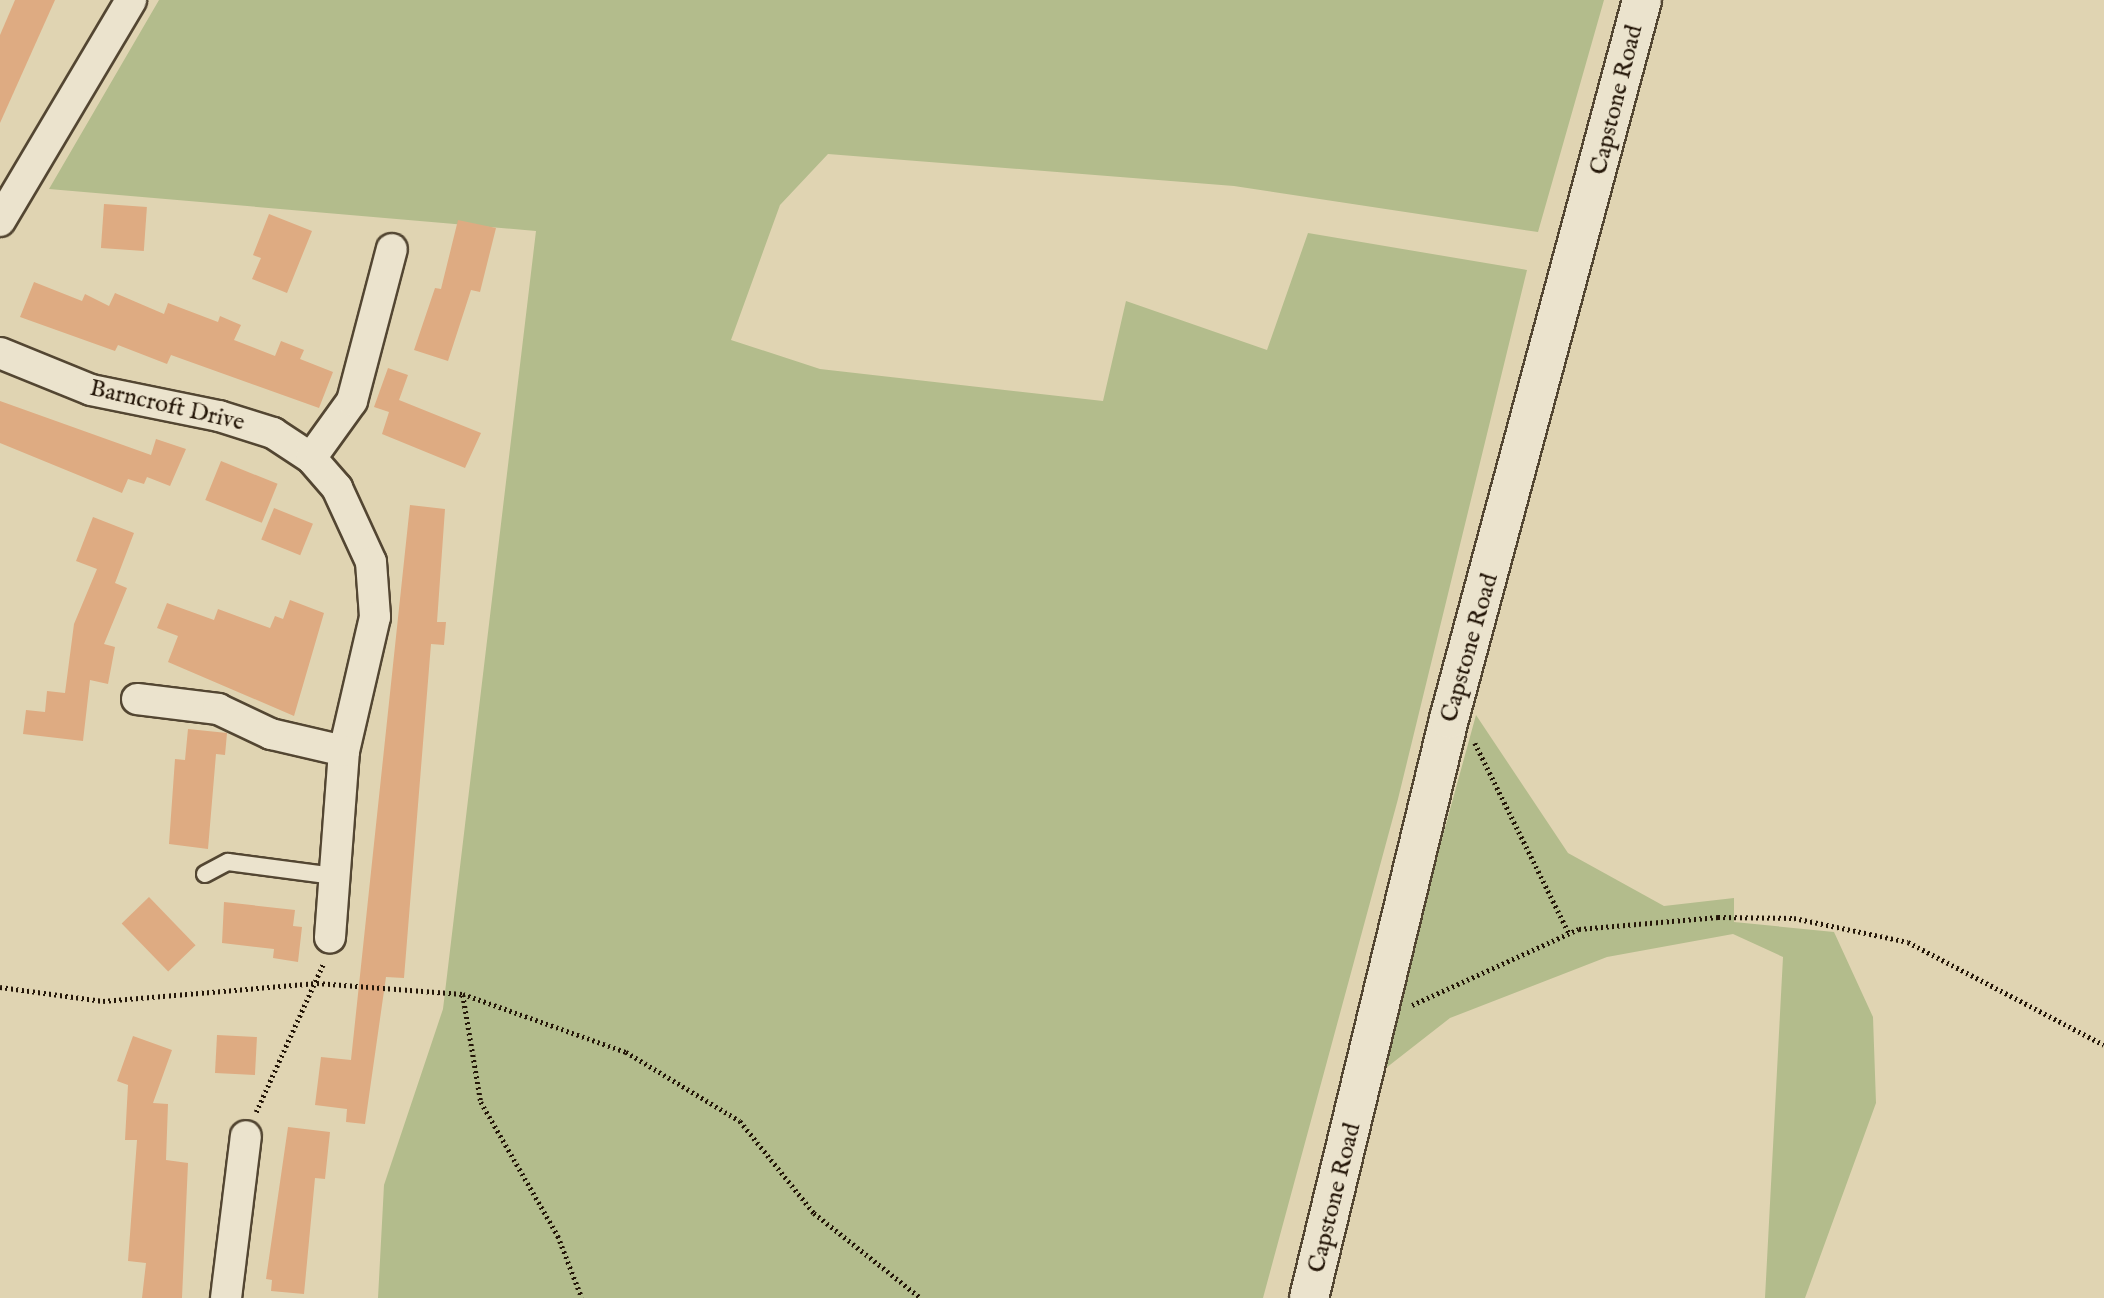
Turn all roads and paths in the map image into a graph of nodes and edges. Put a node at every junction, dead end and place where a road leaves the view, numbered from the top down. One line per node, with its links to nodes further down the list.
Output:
1 (131, 0): 3 (street)
2 (1642, 0): 8 (street, Capstone Road)
3 (0, 221)
4 (392, 249): 6 (street)
5 (0, 353): 6 (street, Barncroft Drive)
6 (311, 458): 9 (street, Barncroft Drive)
7 (137, 699): 9 (street)
8 (1449, 719): 12 (path); 17 (street, Capstone Road)
9 (344, 751): 11 (street, Barncroft Drive)
10 (205, 874): 11 (lane)
11 (334, 876): 13 (street, Barncroft Drive)
12 (1569, 933): 17 (path); 18 (path)
13 (330, 937): 14 (path)
14 (317, 983): 15 (path); 16 (path); 19 (path)
15 (0, 987)
16 (463, 994): 21 (path); 22 (path)
17 (1380, 1012): 23 (street, Capstone Road)
18 (2104, 1045)
19 (246, 1136): 20 (street)
20 (226, 1298)
21 (582, 1298)
22 (921, 1298)
23 (1308, 1298)

